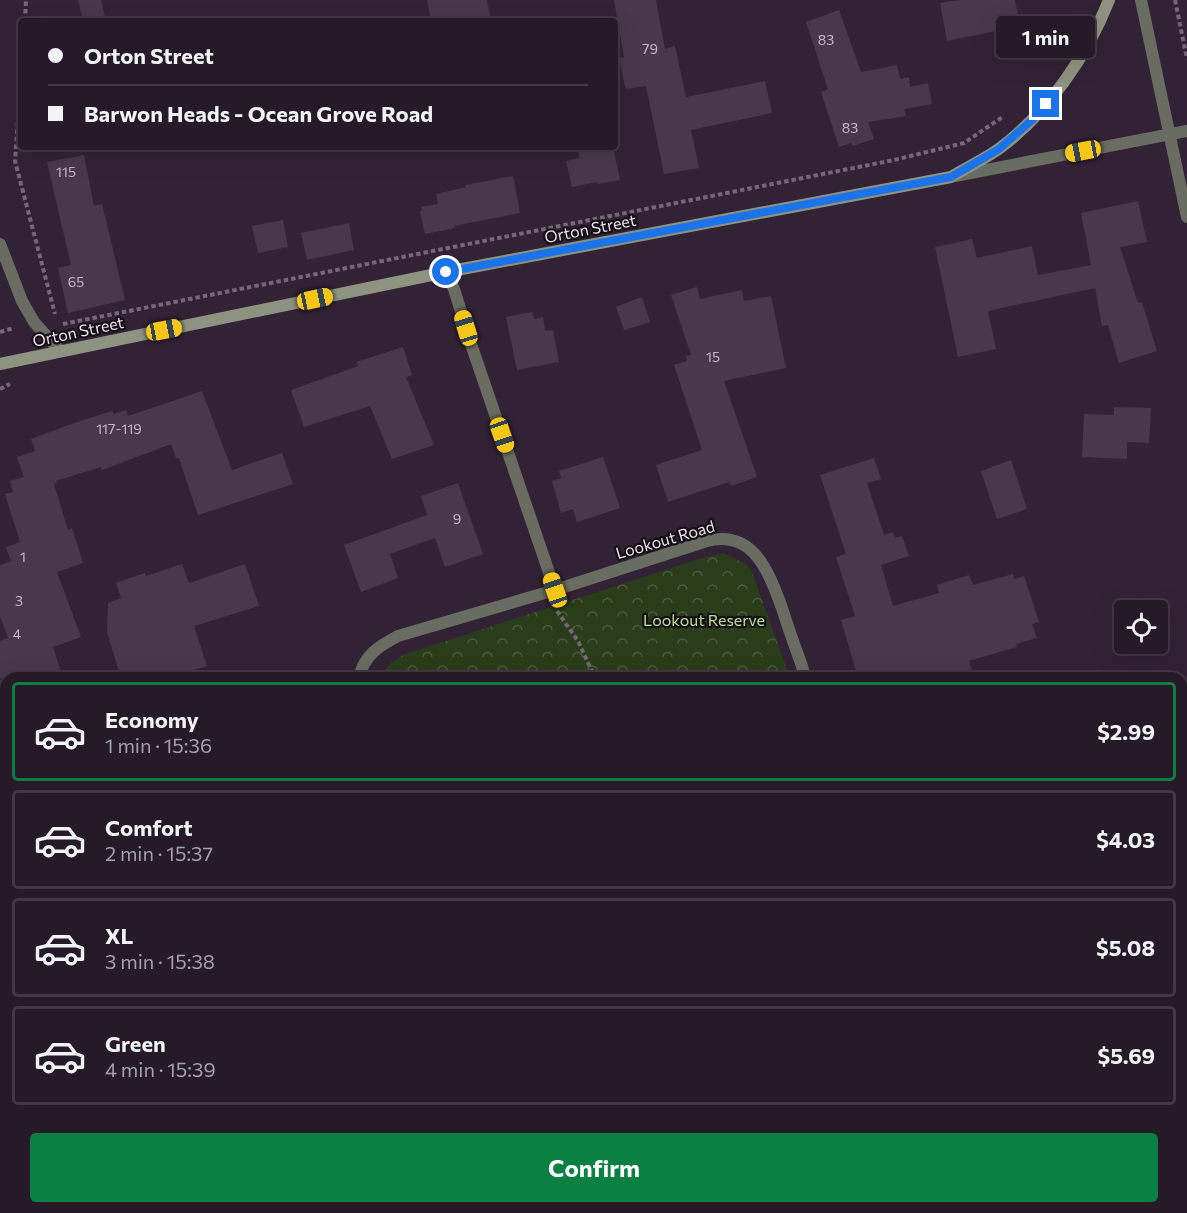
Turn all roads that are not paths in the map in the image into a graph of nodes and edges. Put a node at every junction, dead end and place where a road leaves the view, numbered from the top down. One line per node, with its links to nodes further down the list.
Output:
1 (1109, 0): 5 (main road)
2 (1141, 0): 4 (street)
3 (1187, 131): 4 (street, Orton Street)
4 (1171, 135): 5 (street, Orton Street); 6 (street)
5 (951, 177): 8 (main road, Orton Street)
6 (1187, 217)
7 (0, 244): 9 (street)
8 (446, 272): 9 (main road, Orton Street); 11 (street)
9 (60, 351): 10 (main road, Orton Street)
10 (0, 364)
11 (550, 591): 12 (street, Lookout Road); 13 (street, Lookout Road)
12 (361, 672)
13 (804, 672)

